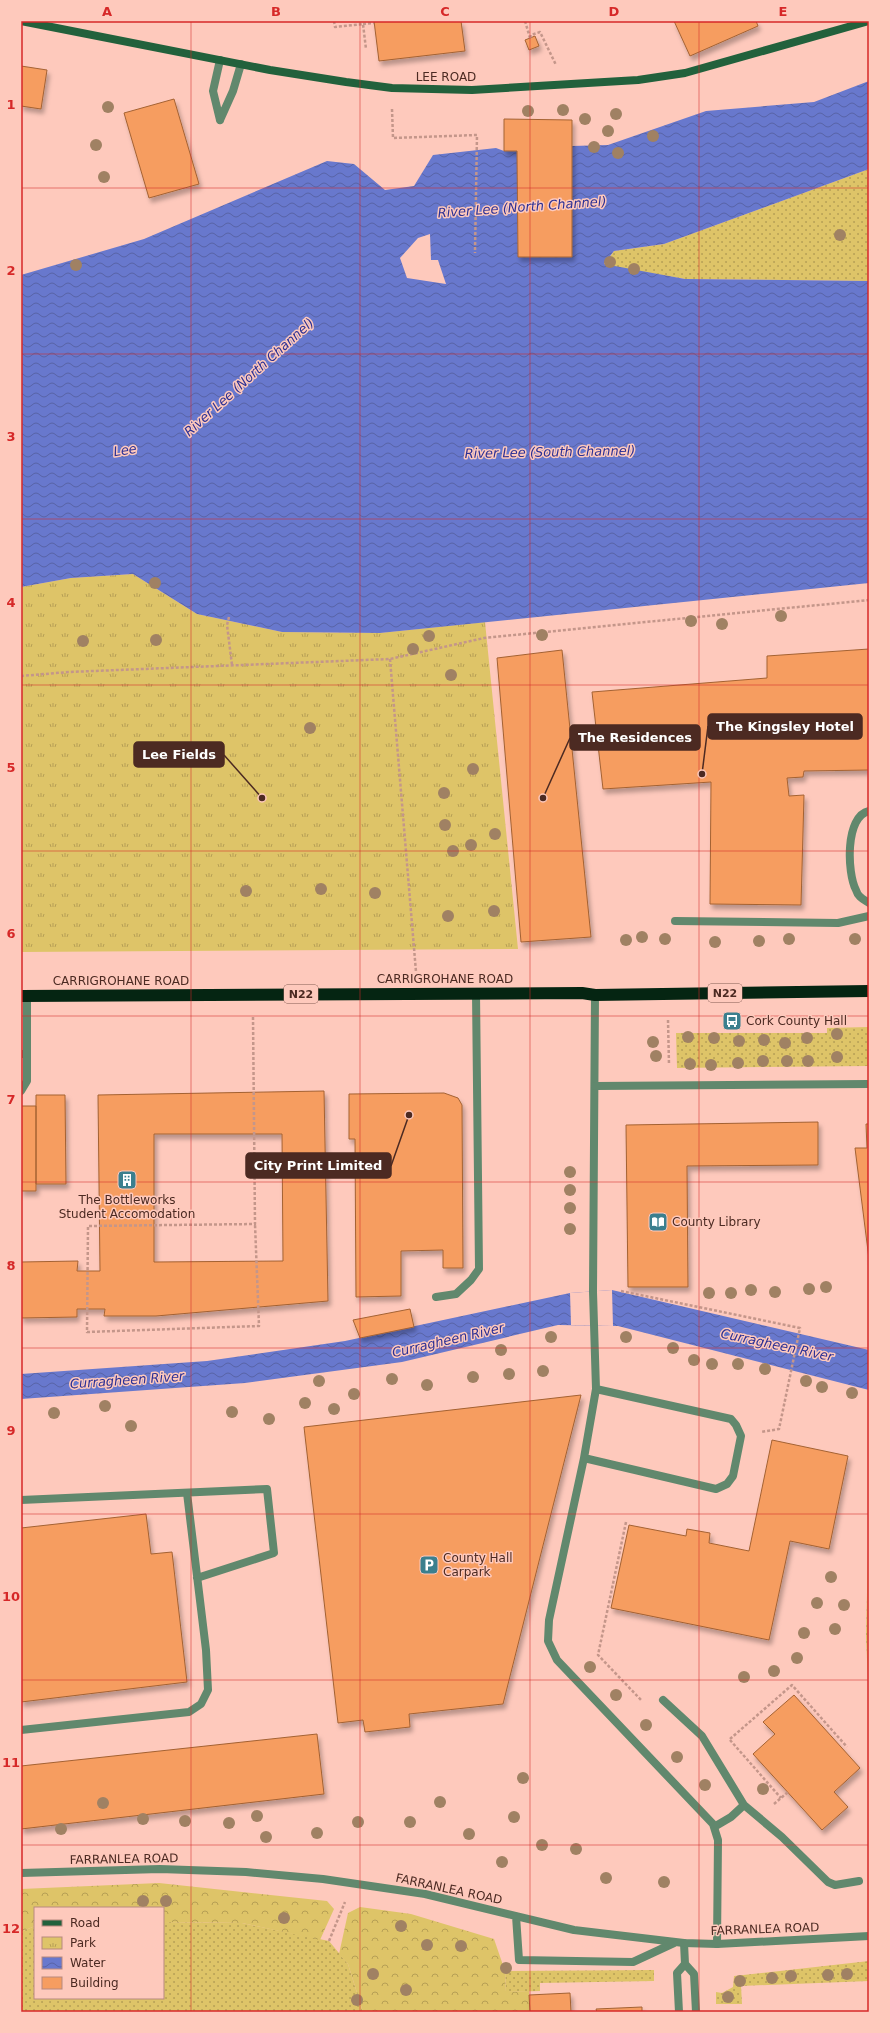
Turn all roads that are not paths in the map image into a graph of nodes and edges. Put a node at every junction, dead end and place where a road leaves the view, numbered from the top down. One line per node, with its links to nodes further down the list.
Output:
1 (21, 21): 3 (street, LEE ROAD)
2 (869, 21): 4 (street, LEE ROAD)
3 (220, 60): 4 (street, LEE ROAD); 4 (street)
4 (241, 64)
5 (869, 811): 6 (street)
6 (869, 903)
7 (869, 916): 8 (street)
8 (675, 921)
9 (869, 992): 11 (highway, CARRIGROHANE ROAD / N22)
10 (476, 993): 11 (highway, CARRIGROHANE ROAD / N22); 12 (highway, CARRIGROHANE ROAD / N22); 17 (street)
11 (595, 995): 15 (street)
12 (24, 996): 13 (street)
13 (24, 1054): 16 (street)
14 (869, 1084): 15 (street)
15 (595, 1086): 18 (street)
16 (21, 1091)
17 (436, 1297)
18 (596, 1389): 19 (street); 19 (street)
19 (584, 1458): 26 (street)
20 (187, 1492): 21 (street); 22 (street); 22 (street)
21 (21, 1500)
22 (197, 1578): 24 (street)
23 (663, 1700): 25 (street)
24 (21, 1730)
25 (744, 1805): 26 (street); 28 (street)
26 (714, 1827): 33 (street)
27 (21, 1873): 29 (street, FARRANLEA ROAD)
28 (859, 1881)
29 (516, 1916): 31 (street, FARRANLEA ROAD); 31 (street)
30 (869, 1936): 33 (street, FARRANLEA ROAD)
31 (675, 1942): 32 (street, FARRANLEA ROAD)
32 (684, 1943): 33 (street, FARRANLEA ROAD); 34 (street)
33 (717, 1944)
34 (685, 1964): 35 (street); 36 (street)
35 (679, 2012)
36 (696, 2012)

